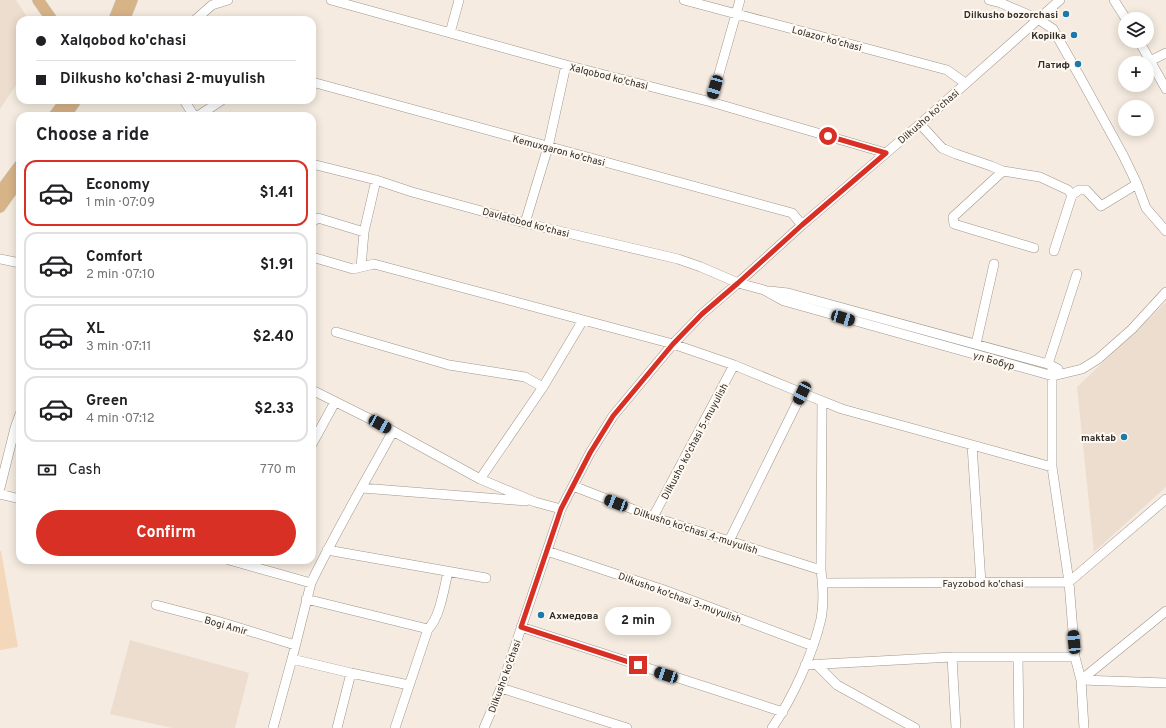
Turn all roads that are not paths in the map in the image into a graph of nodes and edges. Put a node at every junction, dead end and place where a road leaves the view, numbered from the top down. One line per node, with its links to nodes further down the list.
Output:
1 (38, 0): 16 (main road)
2 (122, 0): 17 (main road)
3 (132, 0): 18 (main road)
4 (228, 0): 12 (street)
5 (331, 0): 21 (street, Xalqobod ko'chasi)
6 (459, 0): 21 (street)
7 (684, 0): 15 (street, Lolazor ko'chasi)
8 (740, 0): 15 (street)
9 (989, 0): 13 (street)
10 (1060, 0): 20 (street, Dilkusho ko'chasi)
11 (1114, 0): 14 (street)
12 (212, 2): 19 (street)
13 (1001, 2): 20 (street)
14 (1122, 12)
15 (736, 14): 27 (street, Lolazor ko'chasi); 29 (street)
16 (49, 16)
17 (116, 16)
18 (126, 16)
19 (199, 16)
20 (1038, 20): 27 (street, Dilkusho ko'chasi); 39 (street)
21 (450, 33): 24 (street, Xalqobod ko'chasi)
22 (1166, 53): 23 (street)
23 (1154, 59)
24 (566, 65): 29 (street, Xalqobod ko'chasi); 33 (street)
25 (1154, 68): 28 (street)
26 (316, 83): 33 (street, Kemuxgaron ko'chasi)
27 (965, 83): 32 (street, Dilkusho ko'chasi)
28 (1166, 89)
29 (711, 102): 34 (street, Xalqobod ko'chasi)
30 (216, 104): 31 (street)
31 (204, 112)
32 (920, 124): 34 (street, Dilkusho ko'chasi); 37 (street)
33 (548, 147): 45 (street); 46 (street, Kemuxgaron ko'chasi)
34 (886, 153): 46 (street, Dilkusho ko'chasi)
35 (316, 165): 38 (street, Davlatobod ko'chasi)
36 (16, 170): 41 (main road)
37 (1003, 171): 42 (street); 49 (street)
38 (376, 180): 45 (street, Davlatobod ko'chasi); 48 (street)
39 (1137, 184): 42 (street); 47 (street)
40 (16, 185): 43 (main road)
41 (0, 192)
42 (1072, 195): 50 (street)
43 (0, 207)
44 (316, 219): 48 (street)
45 (524, 223): 57 (street, Davlatobod ko'chasi)
46 (802, 225): 57 (street, Dilkusho ko'chasi)
47 (1166, 231)
48 (364, 232): 55 (street)
49 (1034, 248)
50 (1054, 251)
51 (316, 258): 55 (street)
52 (0, 259): 53 (street)
53 (16, 262)
54 (994, 264): 63 (street)
55 (361, 267): 60 (street)
56 (1077, 274): 65 (street)
57 (738, 283): 58 (street, ул Бобур); 62 (street, Dilkusho ko'chasi)
58 (764, 290): 63 (street); 67 (street, ул Бобур)
59 (1166, 292): 66 (street)
60 (583, 320): 62 (street); 68 (street)
61 (336, 332): 68 (street)
62 (673, 344): 64 (street); 79 (street, Dilkusho ko'chasi)
63 (976, 344): 65 (street)
64 (734, 365): 70 (street); 87 (street, Dilkusho ko'chasi 5-muyulish)
65 (1050, 365): 66 (street); 67 (street)
66 (1067, 374): 67 (street)
67 (1052, 376): 77 (street)
68 (543, 387): 78 (street)
69 (316, 392): 72 (street)
70 (802, 393): 71 (street); 88 (street)
71 (822, 400): 76 (street); 92 (street)
72 (335, 402): 73 (street); 75 (street)
73 (392, 431): 78 (street); 81 (street)
74 (16, 436): 80 (street)
75 (316, 437)
76 (972, 445): 77 (street); 95 (street)
77 (1052, 467): 96 (street)
78 (480, 479): 85 (street)
79 (573, 486): 86 (street, Dilkusho ko'chasi); 87 (street, Dilkusho ko'chasi 4-muyulish)
80 (0, 488)
81 (362, 488): 85 (street); 89 (street)
82 (0, 494): 83 (street)
83 (16, 499)
84 (1166, 499): 96 (street)
85 (535, 502): 86 (street)
86 (561, 509): 90 (street, Dilkusho ko'chasi)
87 (653, 517): 88 (street, Dilkusho ko'chasi 4-muyulish)
88 (729, 541): 92 (street, Dilkusho ko'chasi 4-muyulish)
89 (327, 550): 93 (street); 97 (street)
90 (547, 551): 102 (street, Dilkusho ko'chasi); 105 (street, Dilkusho ko'chasi 3-muyulish)
91 (252, 564): 97 (street)
92 (821, 570): 98 (street)
93 (448, 572): 94 (street); 103 (street)
94 (486, 578)
95 (981, 582): 96 (street, Fayzobod ko'chasi); 98 (street, Fayzobod ko'chasi)
96 (1069, 582): 108 (street)
97 (310, 583): 99 (street)
98 (822, 583): 105 (street)
99 (306, 599): 103 (street); 104 (street)
100 (156, 605): 104 (street)
101 (1166, 611): 113 (street)
102 (521, 627): 116 (street, Dilkusho ko'chasi); 117 (street)
103 (428, 630): 115 (street)
104 (296, 645): 109 (street)
105 (812, 646): 111 (street)
106 (952, 657): 107 (street); 110 (street); 125 (street)
107 (1018, 657): 108 (street); 126 (street)
108 (1075, 657): 113 (street)
109 (292, 659): 112 (street); 118 (street)
110 (816, 664): 111 (street); 124 (street)
111 (805, 665): 117 (street)
112 (351, 673): 115 (street); 119 (street)
113 (1081, 680): 114 (street); 127 (street)
114 (1166, 684)
115 (409, 686): 120 (street)
116 (501, 688): 121 (street, Dilkusho ko'chasi); 122 (street)
117 (783, 712): 123 (street)
118 (273, 728)
119 (337, 728)
120 (395, 728)
121 (484, 728)
122 (627, 728)
123 (772, 728)
124 (915, 728)
125 (956, 728)
126 (1019, 728)
127 (1084, 728)

